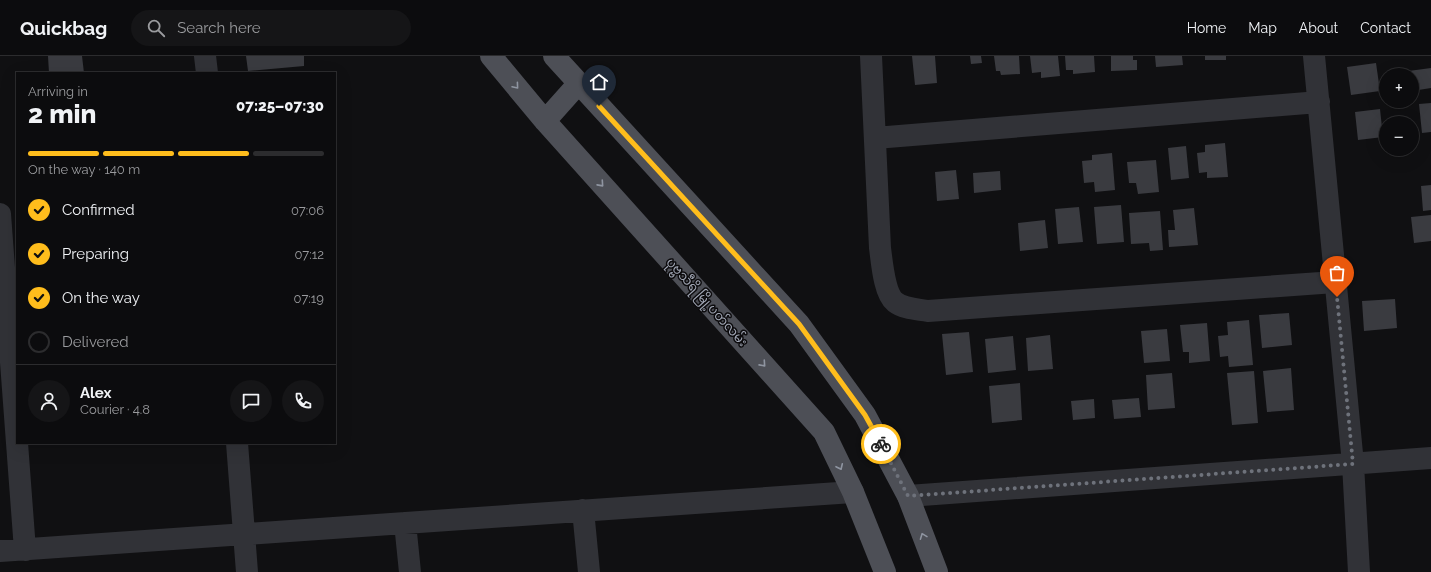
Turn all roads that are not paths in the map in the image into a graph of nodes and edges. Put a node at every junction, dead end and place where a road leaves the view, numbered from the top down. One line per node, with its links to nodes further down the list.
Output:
1 (206, 56): 6 (street)
2 (491, 56): 9 (main road, ပုဗ္ဗသီရိ မြို့ပတ်လမ်း, one-way to 9)
3 (554, 56): 7 (main road)
4 (871, 56): 10 (street)
5 (1314, 56): 8 (street)
6 (207, 72)
7 (578, 84): 9 (main road); 19 (main road)
8 (1319, 102): 10 (street); 12 (street)
9 (546, 121): 18 (main road, ပုဗ္ဗသီရိ မြို့ပတ်လမ်း, one-way to 18)
10 (875, 138): 12 (street)
11 (0, 214): 13 (street)
12 (1336, 282): 17 (street)
13 (16, 430)
14 (17, 444): 23 (street)
15 (236, 444): 22 (street)
16 (1431, 458): 17 (street)
17 (1353, 464): 19 (street); 30 (street)
18 (853, 492): 20 (street); 28 (main road, ပုဗ္ဗသီရိ မြို့ပတ်လမ်း)
19 (908, 496): 29 (main road, one-way to 19)
20 (583, 510): 21 (street); 27 (street)
21 (405, 523): 22 (street); 26 (street)
22 (244, 534): 23 (street); 25 (street)
23 (25, 550): 24 (street)
24 (0, 551)
25 (246, 572)
26 (410, 572)
27 (589, 572)
28 (885, 572)
29 (937, 572)
30 (1359, 572)

